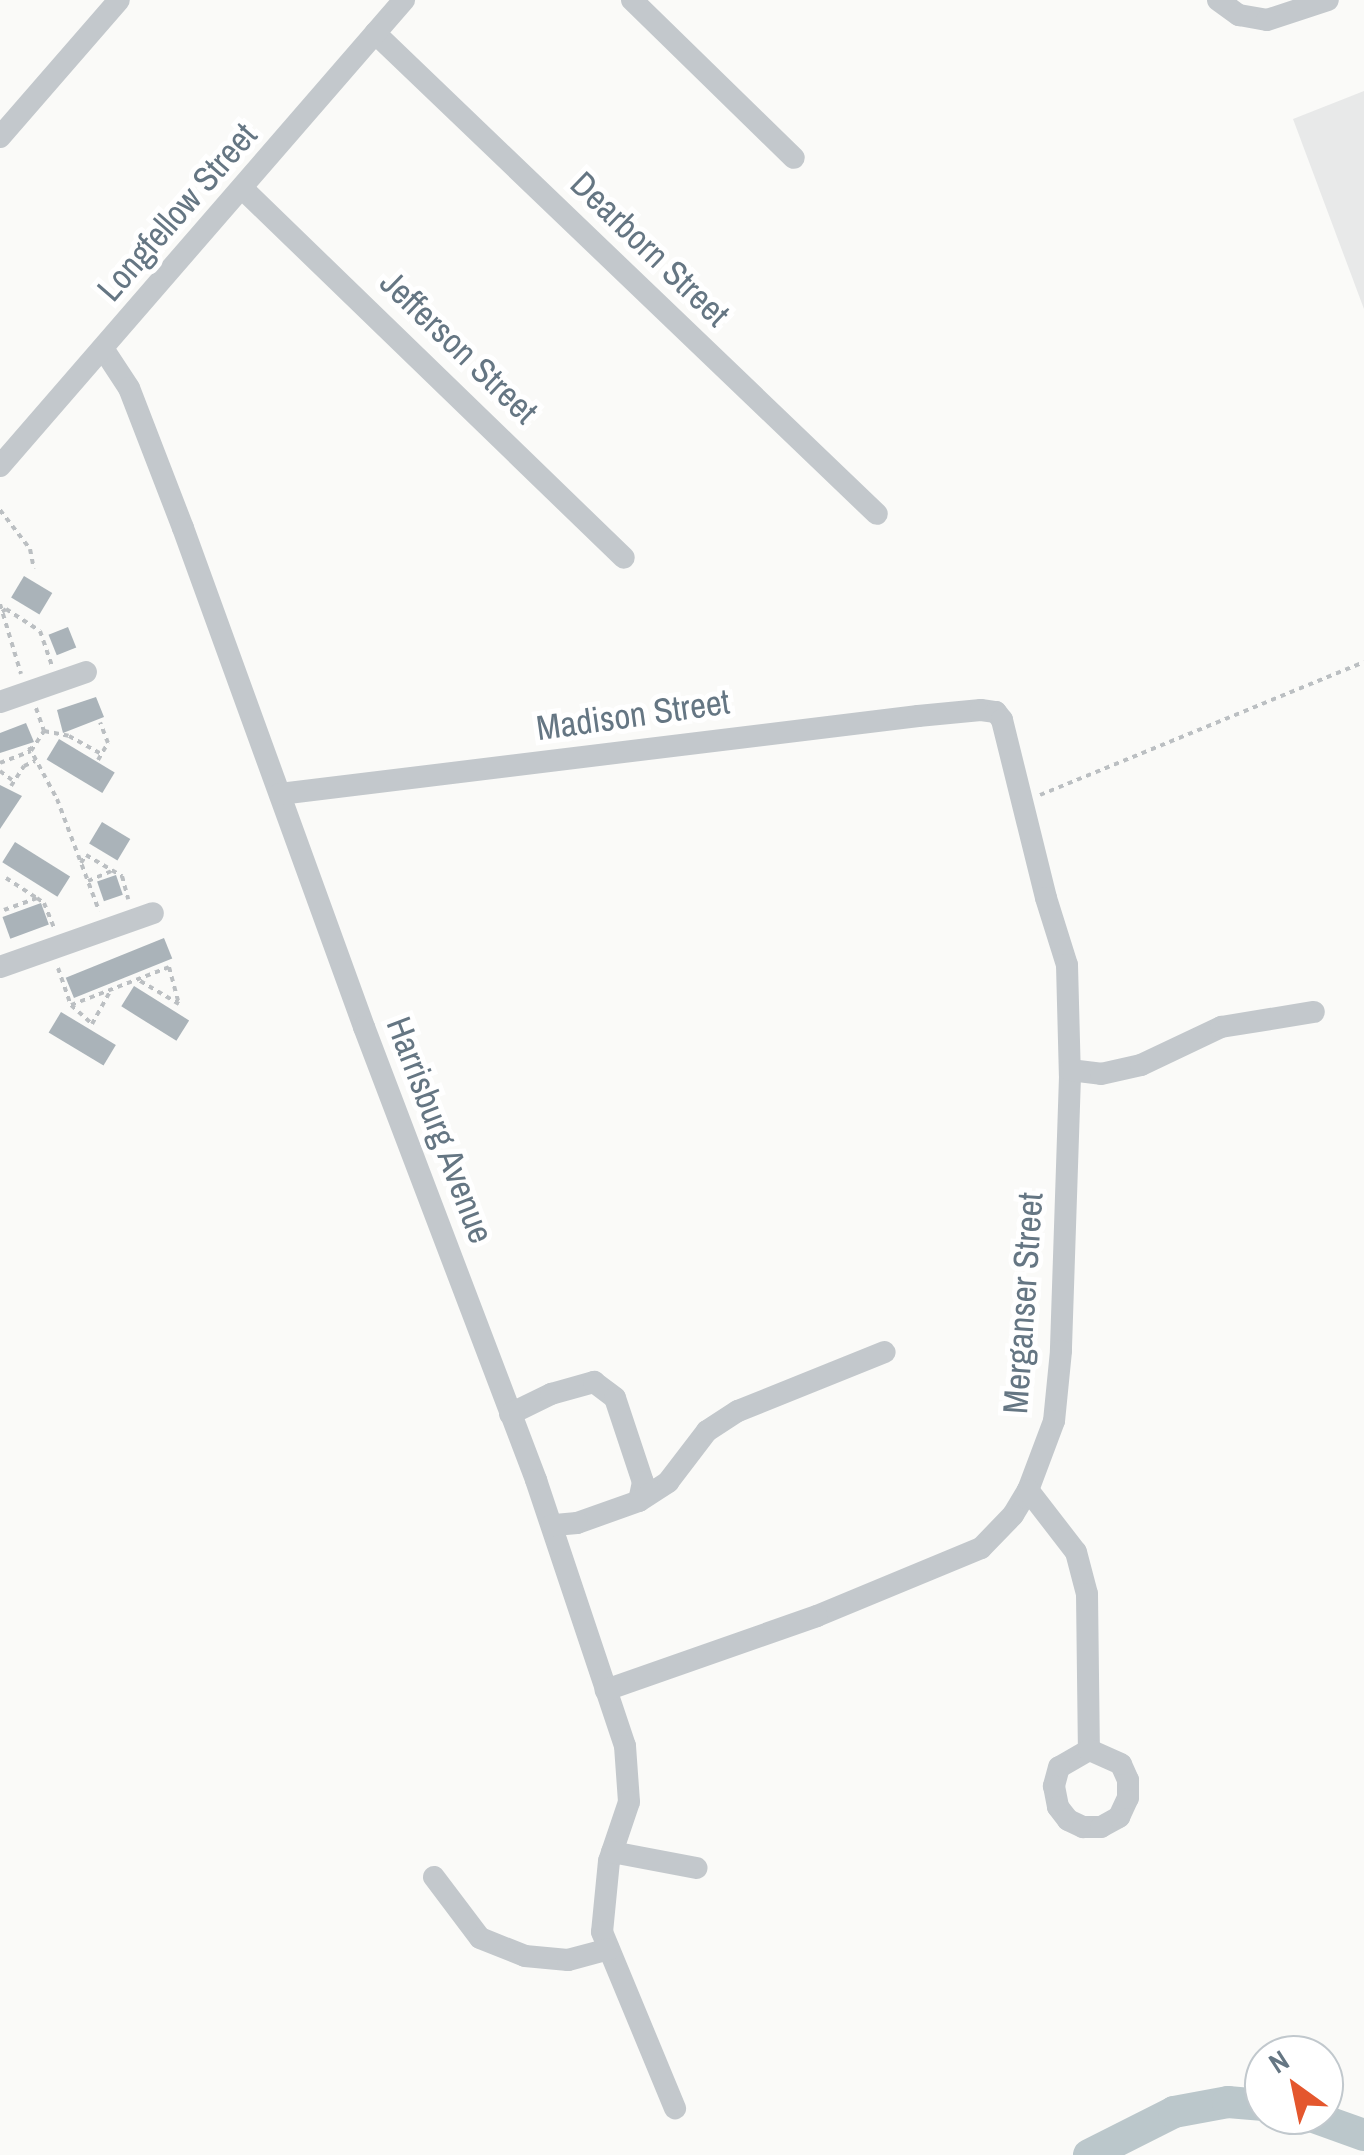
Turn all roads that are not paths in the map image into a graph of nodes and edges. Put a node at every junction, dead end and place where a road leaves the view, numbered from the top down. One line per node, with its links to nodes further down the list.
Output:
1 (120, 0): 7 (street)
2 (404, 0): 6 (street, Longfellow Street)
3 (632, 0): 8 (street)
4 (1218, 0): 5 (street)
5 (1328, 0)
6 (375, 33): 9 (street, Longfellow Street); 12 (street, Dearborn Street)
7 (0, 137)
8 (794, 158)
9 (244, 189): 10 (street, Longfellow Street); 13 (street, Jefferson Street)
10 (104, 350): 11 (street, Longfellow Street); 17 (street, Harrisburg Avenue)
11 (0, 466)
12 (877, 514)
13 (624, 558)
14 (86, 672): 15 (street)
15 (0, 702)
16 (996, 712): 17 (street, Madison Street); 21 (street, Merganser Street)
17 (280, 794): 23 (street, Harrisburg Avenue)
18 (144, 916): 19 (street)
19 (0, 967)
20 (1314, 1012): 21 (street)
21 (1070, 1070): 24 (street, Merganser Street)
22 (886, 1352): 25 (street)
23 (510, 1414): 25 (street); 26 (street, Harrisburg Avenue)
24 (1028, 1490): 27 (street, Merganser Street); 28 (street)
25 (640, 1500): 26 (street)
26 (552, 1525): 27 (street, Harrisburg Avenue)
27 (606, 1690): 29 (street, Harrisburg Avenue)
28 (1089, 1750)
29 (612, 1852): 30 (street); 32 (street, Harrisburg Avenue)
30 (696, 1868)
31 (434, 1877): 32 (street)
32 (609, 1948): 33 (street, Harrisburg Avenue)
33 (675, 2108)

